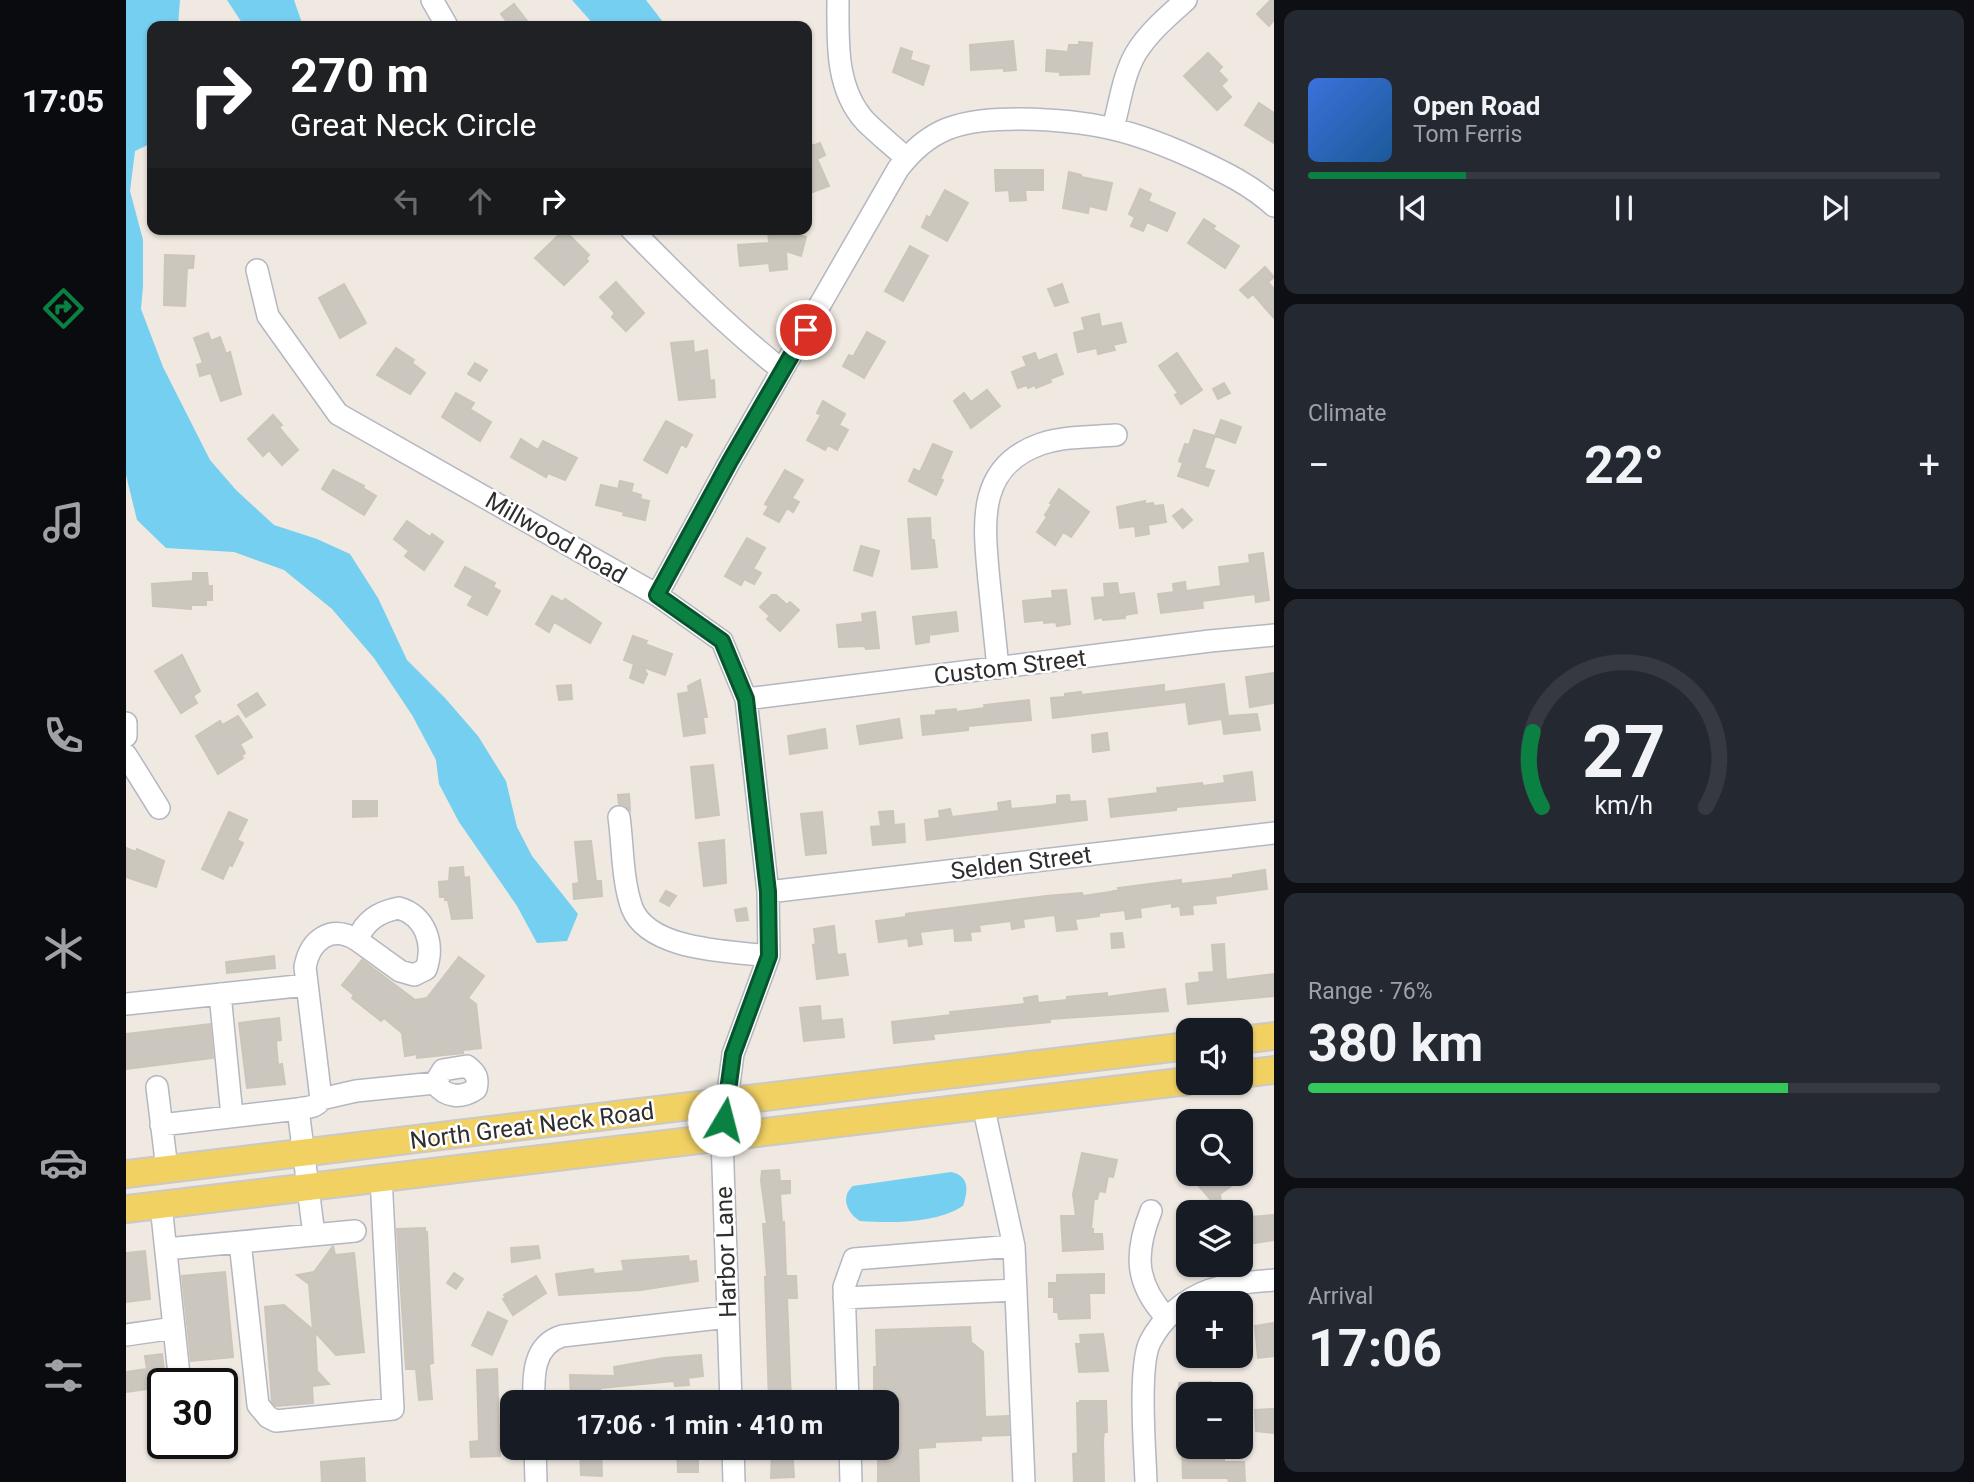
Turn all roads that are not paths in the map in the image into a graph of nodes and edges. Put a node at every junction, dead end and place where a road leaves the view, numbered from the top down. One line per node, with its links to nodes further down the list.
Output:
1 (432, 0): 4 (street)
2 (838, 0): 6 (street)
3 (1186, 0): 5 (street)
4 (444, 21)
5 (1114, 128): 6 (street); 7 (street)
6 (906, 159): 10 (street)
7 (1274, 206)
8 (637, 235): 10 (street)
9 (257, 270): 12 (street, Millwood Road)
10 (782, 370): 12 (street)
11 (1116, 435): 14 (street)
12 (657, 595): 15 (street, Millwood Road)
13 (1274, 635): 14 (street, Custom Street)
14 (998, 668): 15 (street, Custom Street)
15 (746, 699): 22 (street, Millwood Road)
16 (126, 723): 17 (street)
17 (126, 736)
18 (126, 755): 19 (street)
19 (159, 807)
20 (619, 817): 24 (street)
21 (1274, 833): 22 (street, Selden Street)
22 (768, 892): 24 (street, Millwood Road)
23 (357, 940): 25 (street)
24 (769, 956): 37 (street, Millwood Road)
25 (307, 985): 26 (street); 36 (street)
26 (220, 994): 27 (street); 40 (street)
27 (126, 1004)
28 (1274, 1036): 29 (main road)
29 (1253, 1039)
30 (1176, 1047): 37 (main road, North Great Neck Road)
31 (1274, 1070): 32 (main road)
32 (1253, 1073)
33 (1176, 1082): 38 (main road, North Great Neck Road)
34 (435, 1083): 36 (street)
35 (157, 1087): 41 (street)
36 (321, 1099): 39 (street)
37 (727, 1103): 42 (street, Harbor Lane); 43 (main road, North Great Neck Road)
38 (983, 1105): 42 (main road, North Great Neck Road); 54 (street)
39 (298, 1109): 40 (street); 43 (street)
40 (232, 1116): 41 (street)
41 (161, 1125): 44 (street)
42 (722, 1136): 46 (main road, North Great Neck Road); 59 (street, Harbor Lane)
43 (304, 1153): 44 (main road, North Great Neck Road); 47 (street)
44 (167, 1169): 45 (main road, North Great Neck Road)
45 (126, 1174)
46 (381, 1177): 47 (main road, North Great Neck Road); 53 (street)
47 (308, 1186): 48 (main road, North Great Neck Road); 52 (street)
48 (161, 1205): 49 (main road, North Great Neck Road); 55 (street)
49 (126, 1209)
50 (1151, 1211): 60 (street)
51 (355, 1231): 52 (street)
52 (314, 1235): 53 (street)
53 (240, 1242): 55 (street)
54 (1014, 1246): 57 (street); 58 (street)
55 (166, 1249): 61 (street)
56 (1274, 1280): 60 (street)
57 (1016, 1290): 58 (street); 73 (street)
58 (844, 1298): 66 (street)
59 (728, 1317): 64 (street); 65 (street, Harbor Lane)
60 (1167, 1318): 74 (street)
61 (174, 1328): 62 (street); 63 (street)
62 (126, 1335)
63 (178, 1368)
64 (534, 1390)
65 (731, 1390)
66 (848, 1390)
67 (535, 1460): 70 (street)
68 (733, 1460): 71 (street)
69 (850, 1460): 72 (street)
70 (536, 1482)
71 (734, 1482)
72 (851, 1482)
73 (1024, 1482)
74 (1146, 1482)

